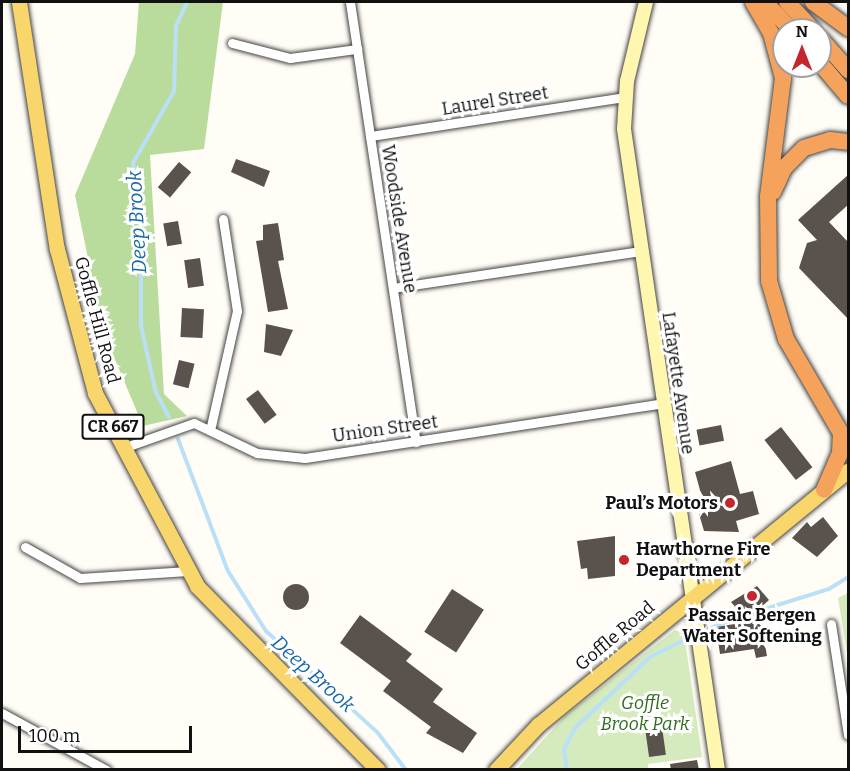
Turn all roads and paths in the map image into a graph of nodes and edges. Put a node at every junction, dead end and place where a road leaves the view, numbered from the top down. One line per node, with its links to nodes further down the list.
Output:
1 (19, 2): 29 (main road, Goffle Hill Road / CR 667)
2 (350, 2): 12 (street, Woodside Avenue)
3 (646, 2): 17 (street, Lafayette Avenue)
4 (753, 2): 20 (highway)
5 (765, 2): 8 (highway)
6 (787, 2): 9 (highway)
7 (813, 2): 10 (highway)
8 (780, 18)
9 (802, 18)
10 (849, 28)
11 (232, 43): 12 (street)
12 (357, 49): 18 (street, Woodside Avenue)
13 (832, 51): 14 (highway)
14 (849, 70)
15 (832, 77): 16 (highway)
16 (849, 96)
17 (626, 97): 18 (street, Laurel Street); 22 (street, Lafayette Avenue)
18 (370, 136): 23 (street, Woodside Avenue)
19 (849, 142): 20 (highway)
20 (766, 216): 25 (highway)
21 (223, 219): 27 (street)
22 (641, 251): 23 (street); 24 (street, Lafayette Avenue)
23 (393, 288): 28 (street, Woodside Avenue)
24 (663, 403): 28 (street, Union Street); 34 (street, Lafayette Avenue)
25 (833, 414): 26 (highway); 31 (highway)
26 (849, 425)
27 (211, 426): 28 (street, Union Street); 29 (street, Union Street)
28 (416, 442)
29 (123, 448): 33 (main road, Goffle Hill Road / CR 667)
30 (849, 470): 31 (main road, Goffle Road)
31 (824, 490): 34 (main road, Goffle Road)
32 (25, 547): 33 (street)
33 (188, 571): 39 (main road, Goffle Hill Road / CR 667)
34 (693, 597): 40 (main road, Goffle Road); 41 (street, Lafayette Avenue)
35 (831, 624): 37 (street)
36 (2, 713): 38 (street)
37 (849, 735)
38 (106, 770)
39 (378, 770)
40 (496, 770)
41 (718, 770)

